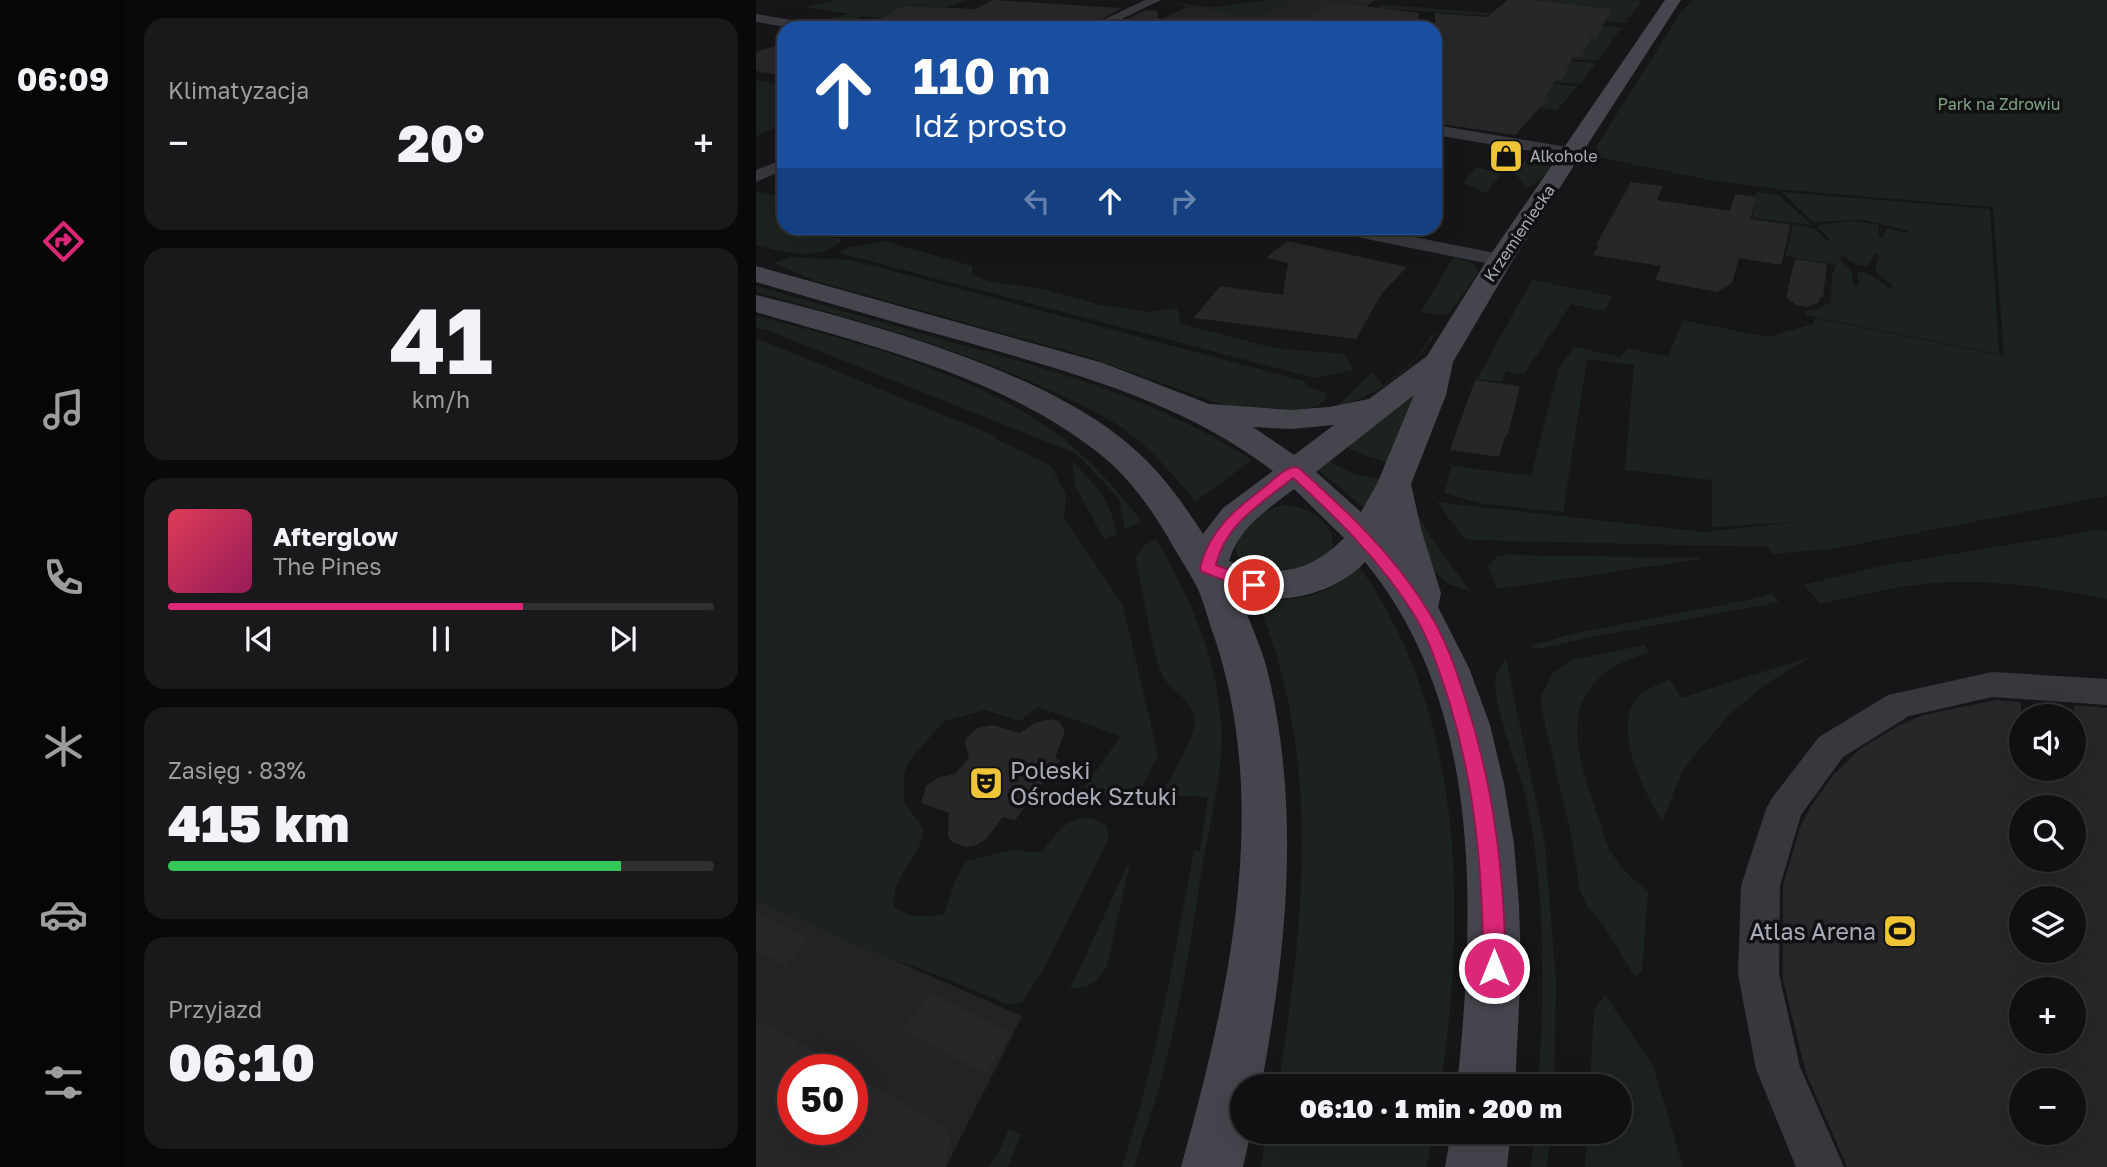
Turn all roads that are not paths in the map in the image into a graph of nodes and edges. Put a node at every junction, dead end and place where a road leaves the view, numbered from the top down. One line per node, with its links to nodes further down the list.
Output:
1 (1155, 0): 4 (street)
2 (1673, 0): 7 (main road, Krzemieniecka)
3 (756, 18): 5 (street)
4 (1108, 21)
5 (777, 22)
6 (1442, 131): 7 (street)
7 (1573, 153): 11 (main road, Krzemieniecka)
8 (777, 167): 9 (street)
9 (756, 177)
10 (1377, 235): 11 (street)
11 (1500, 260): 14 (main road, Krzemieniecka)
12 (756, 274): 16 (main road)
13 (756, 303): 20 (main road)
14 (1438, 362): 15 (main road, Krzemieniecka); 18 (main road, Krzemieniecka)
15 (1379, 405): 16 (main road); 17 (main road, Krzemieniecka)
16 (1191, 407): 17 (main road)
17 (1294, 471): 19 (main road); 20 (main road, Krzemieniecka)
18 (1394, 484): 19 (main road, Krzemieniecka); 21 (main road)
19 (1365, 539): 20 (main road, Krzemieniecka); 21 (main road)
20 (1208, 568): 25 (main road)
21 (1421, 612): 23 (main road)
22 (2107, 692): 27 (street)
23 (1487, 1074)
24 (1479, 1144): 26 (main road)
25 (1212, 1167)
26 (1476, 1167)
27 (1821, 1167)

